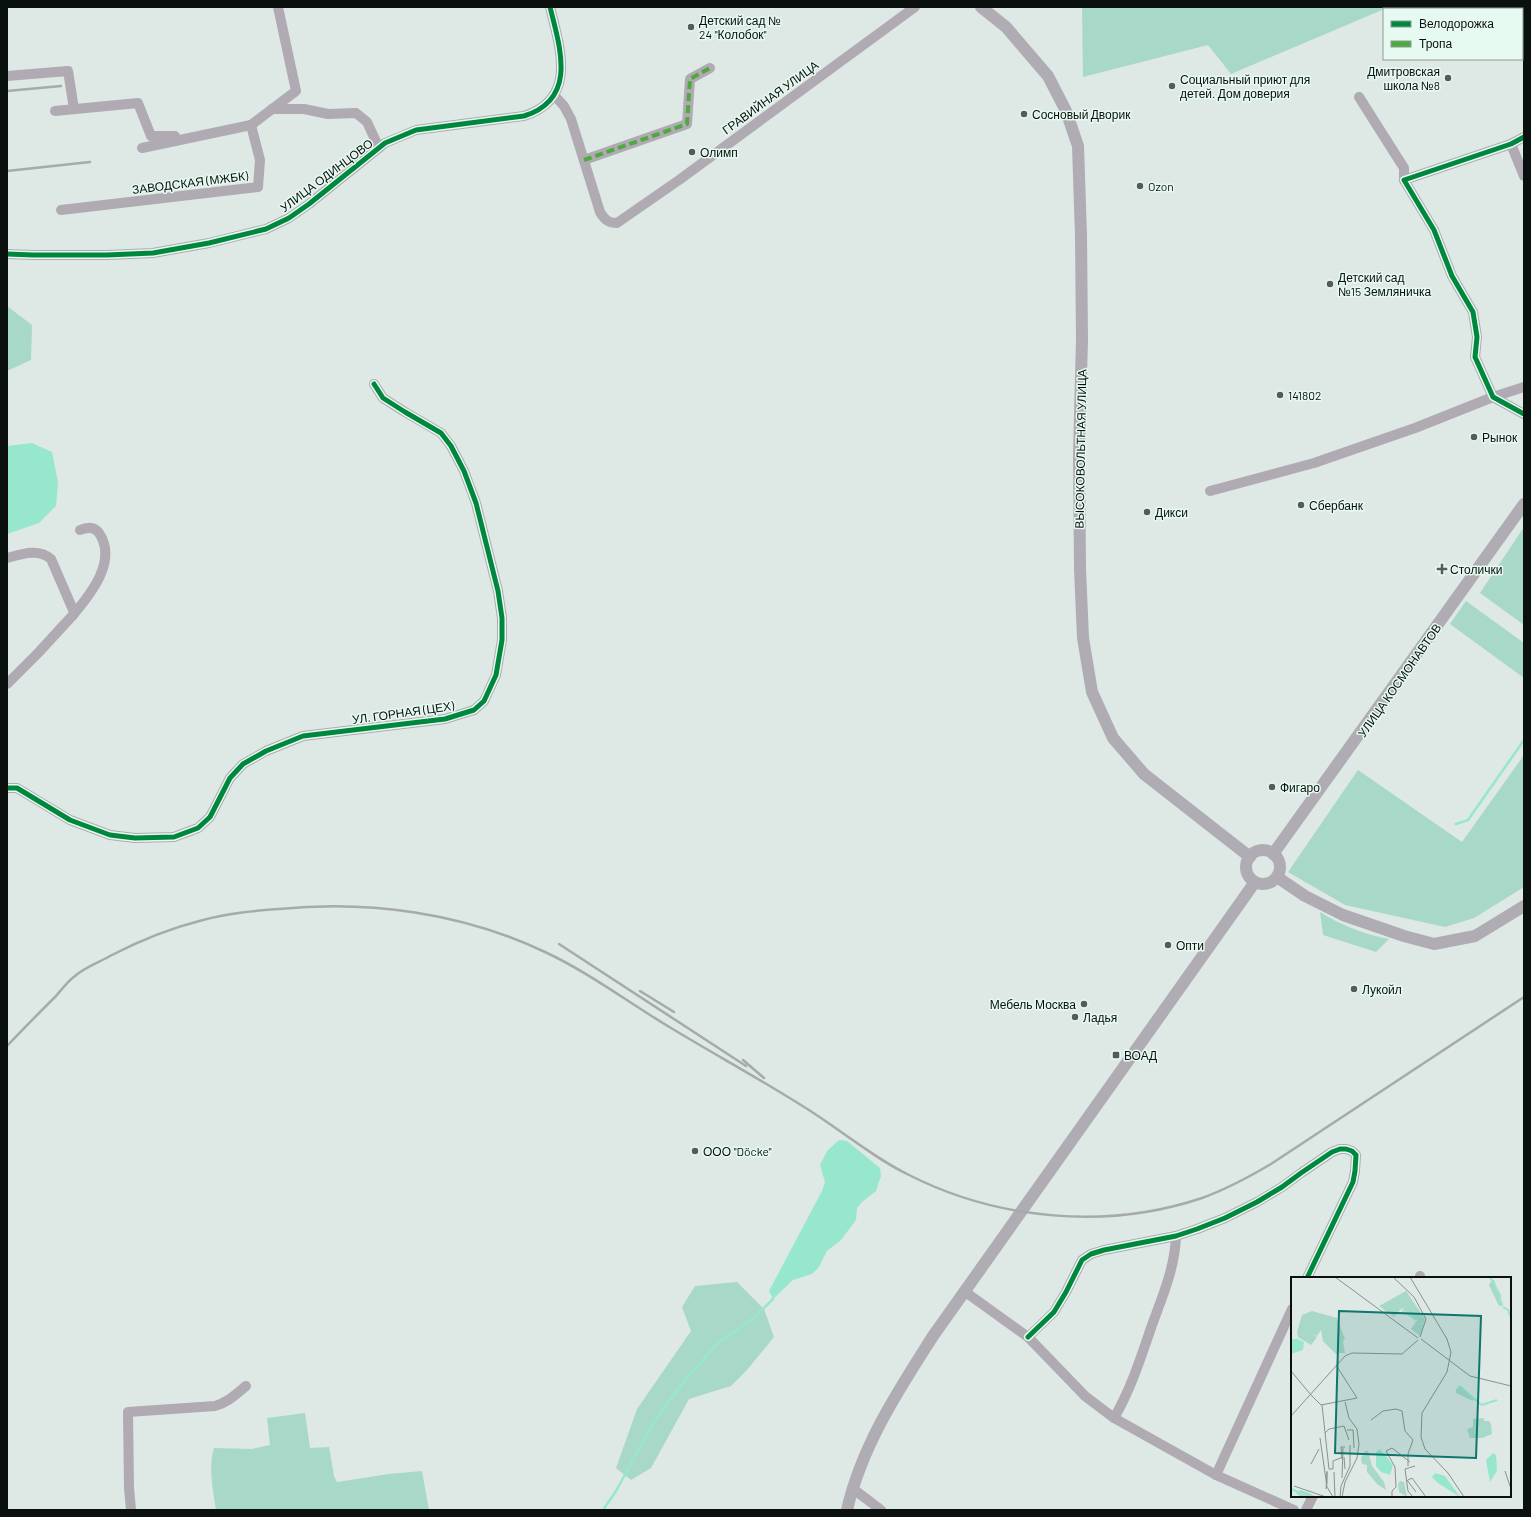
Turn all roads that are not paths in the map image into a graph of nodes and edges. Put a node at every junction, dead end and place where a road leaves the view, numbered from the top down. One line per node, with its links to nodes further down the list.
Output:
1 (278, 7): 10 (street)
2 (550, 7): 7 (street)
3 (915, 7): 18 (street, ГРАВИЙНАЯ УЛИЦА)
4 (981, 7): 35 (main road, ВЫСОКОВОЛЬТНАЯ УЛИЦА)
5 (710, 68): 18 (street)
6 (7, 76): 9 (street)
7 (554, 95): 17 (street, УЛИЦА ОДИНЦОВО); 18 (street)
8 (1359, 97): 20 (street)
9 (74, 109): 11 (street); 13 (street)
10 (272, 109): 12 (street); 17 (street)
11 (55, 111)
12 (251, 125): 13 (street); 21 (street, ЗАВОДСКАЯ (МЖБК))
13 (196, 136): 16 (street)
14 (1524, 137): 15 (street)
15 (1511, 144): 19 (street); 20 (street)
16 (142, 148)
17 (379, 148): 22 (street, УЛИЦА ОДИНЦОВО)
18 (584, 160)
19 (1524, 176)
20 (1404, 180): 25 (street)
21 (62, 210)
22 (7, 254)
23 (374, 384): 33 (street, УЛ. ГОРНАЯ (ЦЕХ))
24 (1524, 387): 25 (street)
25 (1493, 397): 26 (street); 27 (street)
26 (1524, 414)
27 (1210, 491)
28 (1524, 504): 34 (main road, УЛИЦА КОСМОНАВТОВ)
29 (80, 530): 31 (street)
30 (7, 558): 31 (street)
31 (73, 616): 32 (street)
32 (7, 684)
33 (7, 788)
34 (1274, 854): 35 (main road); 36 (main road)
35 (1250, 857): 37 (main road)
36 (1277, 877): 37 (main road); 38 (main road)
37 (1255, 882): 41 (main road)
38 (1524, 906)
39 (1176, 1236): 40 (street); 43 (street); 45 (street)
40 (1307, 1277)
41 (964, 1291): 43 (street); 47 (main road)
42 (1291, 1312): 46 (street)
43 (1028, 1337): 45 (street)
44 (246, 1386): 49 (street)
45 (1114, 1418): 46 (street)
46 (1216, 1475): 52 (street)
47 (852, 1488): 50 (main road); 51 (street)
48 (1312, 1497): 53 (street)
49 (131, 1510)
50 (847, 1510)
51 (881, 1510)
52 (1294, 1510)
53 (1306, 1510)

